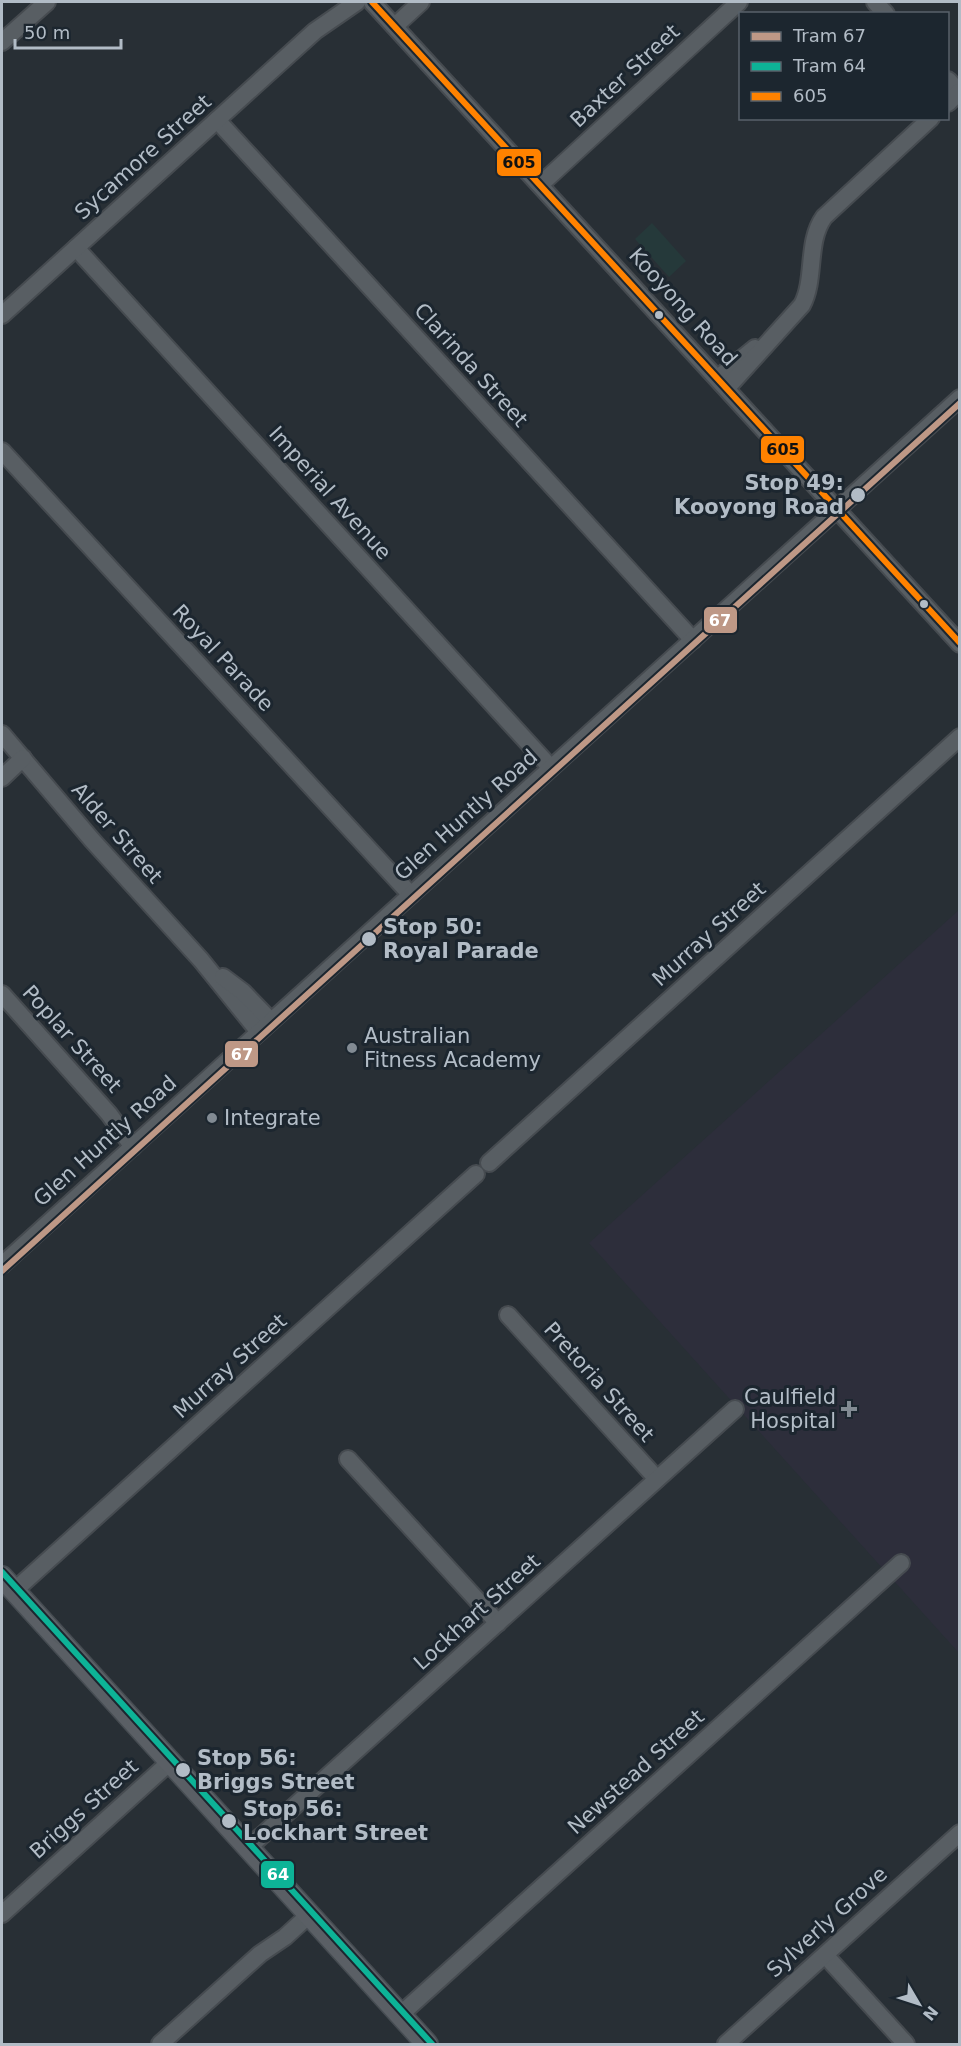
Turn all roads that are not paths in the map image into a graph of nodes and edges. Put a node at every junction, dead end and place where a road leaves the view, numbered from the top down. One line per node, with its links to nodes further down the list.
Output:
1 (47, 2): 9 (street)
2 (340, 2): 8 (street, Sycamore Street)
3 (357, 2): 8 (street, Sycamore Street)
4 (372, 2): 7 (street, Kooyong Road)
5 (422, 2): 7 (street)
6 (739, 2): 14 (street, Baxter Street)
7 (394, 26): 14 (street, Kooyong Road)
8 (315, 31): 12 (street, Sycamore Street)
9 (2, 42)
10 (949, 81): 11 (street)
11 (959, 93)
12 (217, 120): 15 (street, Sycamore Street); 21 (street, Clarinda Street)
13 (929, 120): 17 (street)
14 (541, 184): 17 (street, Kooyong Road)
15 (76, 248): 16 (street, Sycamore Street); 26 (street, Imperial Avenue)
16 (2, 315)
17 (722, 383): 20 (street, Kooyong Road)
18 (960, 398): 20 (street, Glen Huntly Road)
19 (2, 451): 28 (street, Royal Parade)
20 (838, 509): 21 (street, Glen Huntly Road); 22 (street, Kooyong Road)
21 (693, 640): 26 (street, Glen Huntly Road)
22 (960, 644)
23 (2, 734): 25 (street, Alder Street)
24 (960, 737): 38 (street, Murray Street)
25 (23, 758): 27 (street); 30 (street, Alder Street)
26 (551, 768): 28 (street, Glen Huntly Road)
27 (2, 778)
28 (411, 895): 30 (street, Glen Huntly Road)
29 (2, 994): 31 (street, Poplar Street)
30 (266, 1027): 31 (street, Glen Huntly Road)
31 (137, 1143): 32 (street, Glen Huntly Road)
32 (5, 1256)
33 (508, 1315): 36 (street, Pretoria Street)
34 (735, 1409): 36 (street, Lockhart Street)
35 (348, 1459): 39 (street)
36 (657, 1479): 39 (street, Lockhart Street)
37 (901, 1563): 46 (street, Newstead Street)
38 (8, 1584): 40 (main road)
39 (498, 1623): 42 (street, Lockhart Street)
40 (170, 1761): 42 (main road); 44 (street, Briggs Street)
41 (960, 1833): 45 (street, Sylverly Grove)
42 (248, 1848): 43 (main road)
43 (306, 1911): 46 (main road); 47 (street)
44 (2, 1914)
45 (825, 1955): 49 (street, Sylverly Grove); 50 (street)
46 (400, 2015): 48 (main road)
47 (160, 2044)
48 (428, 2044)
49 (726, 2044)
50 (906, 2044)

